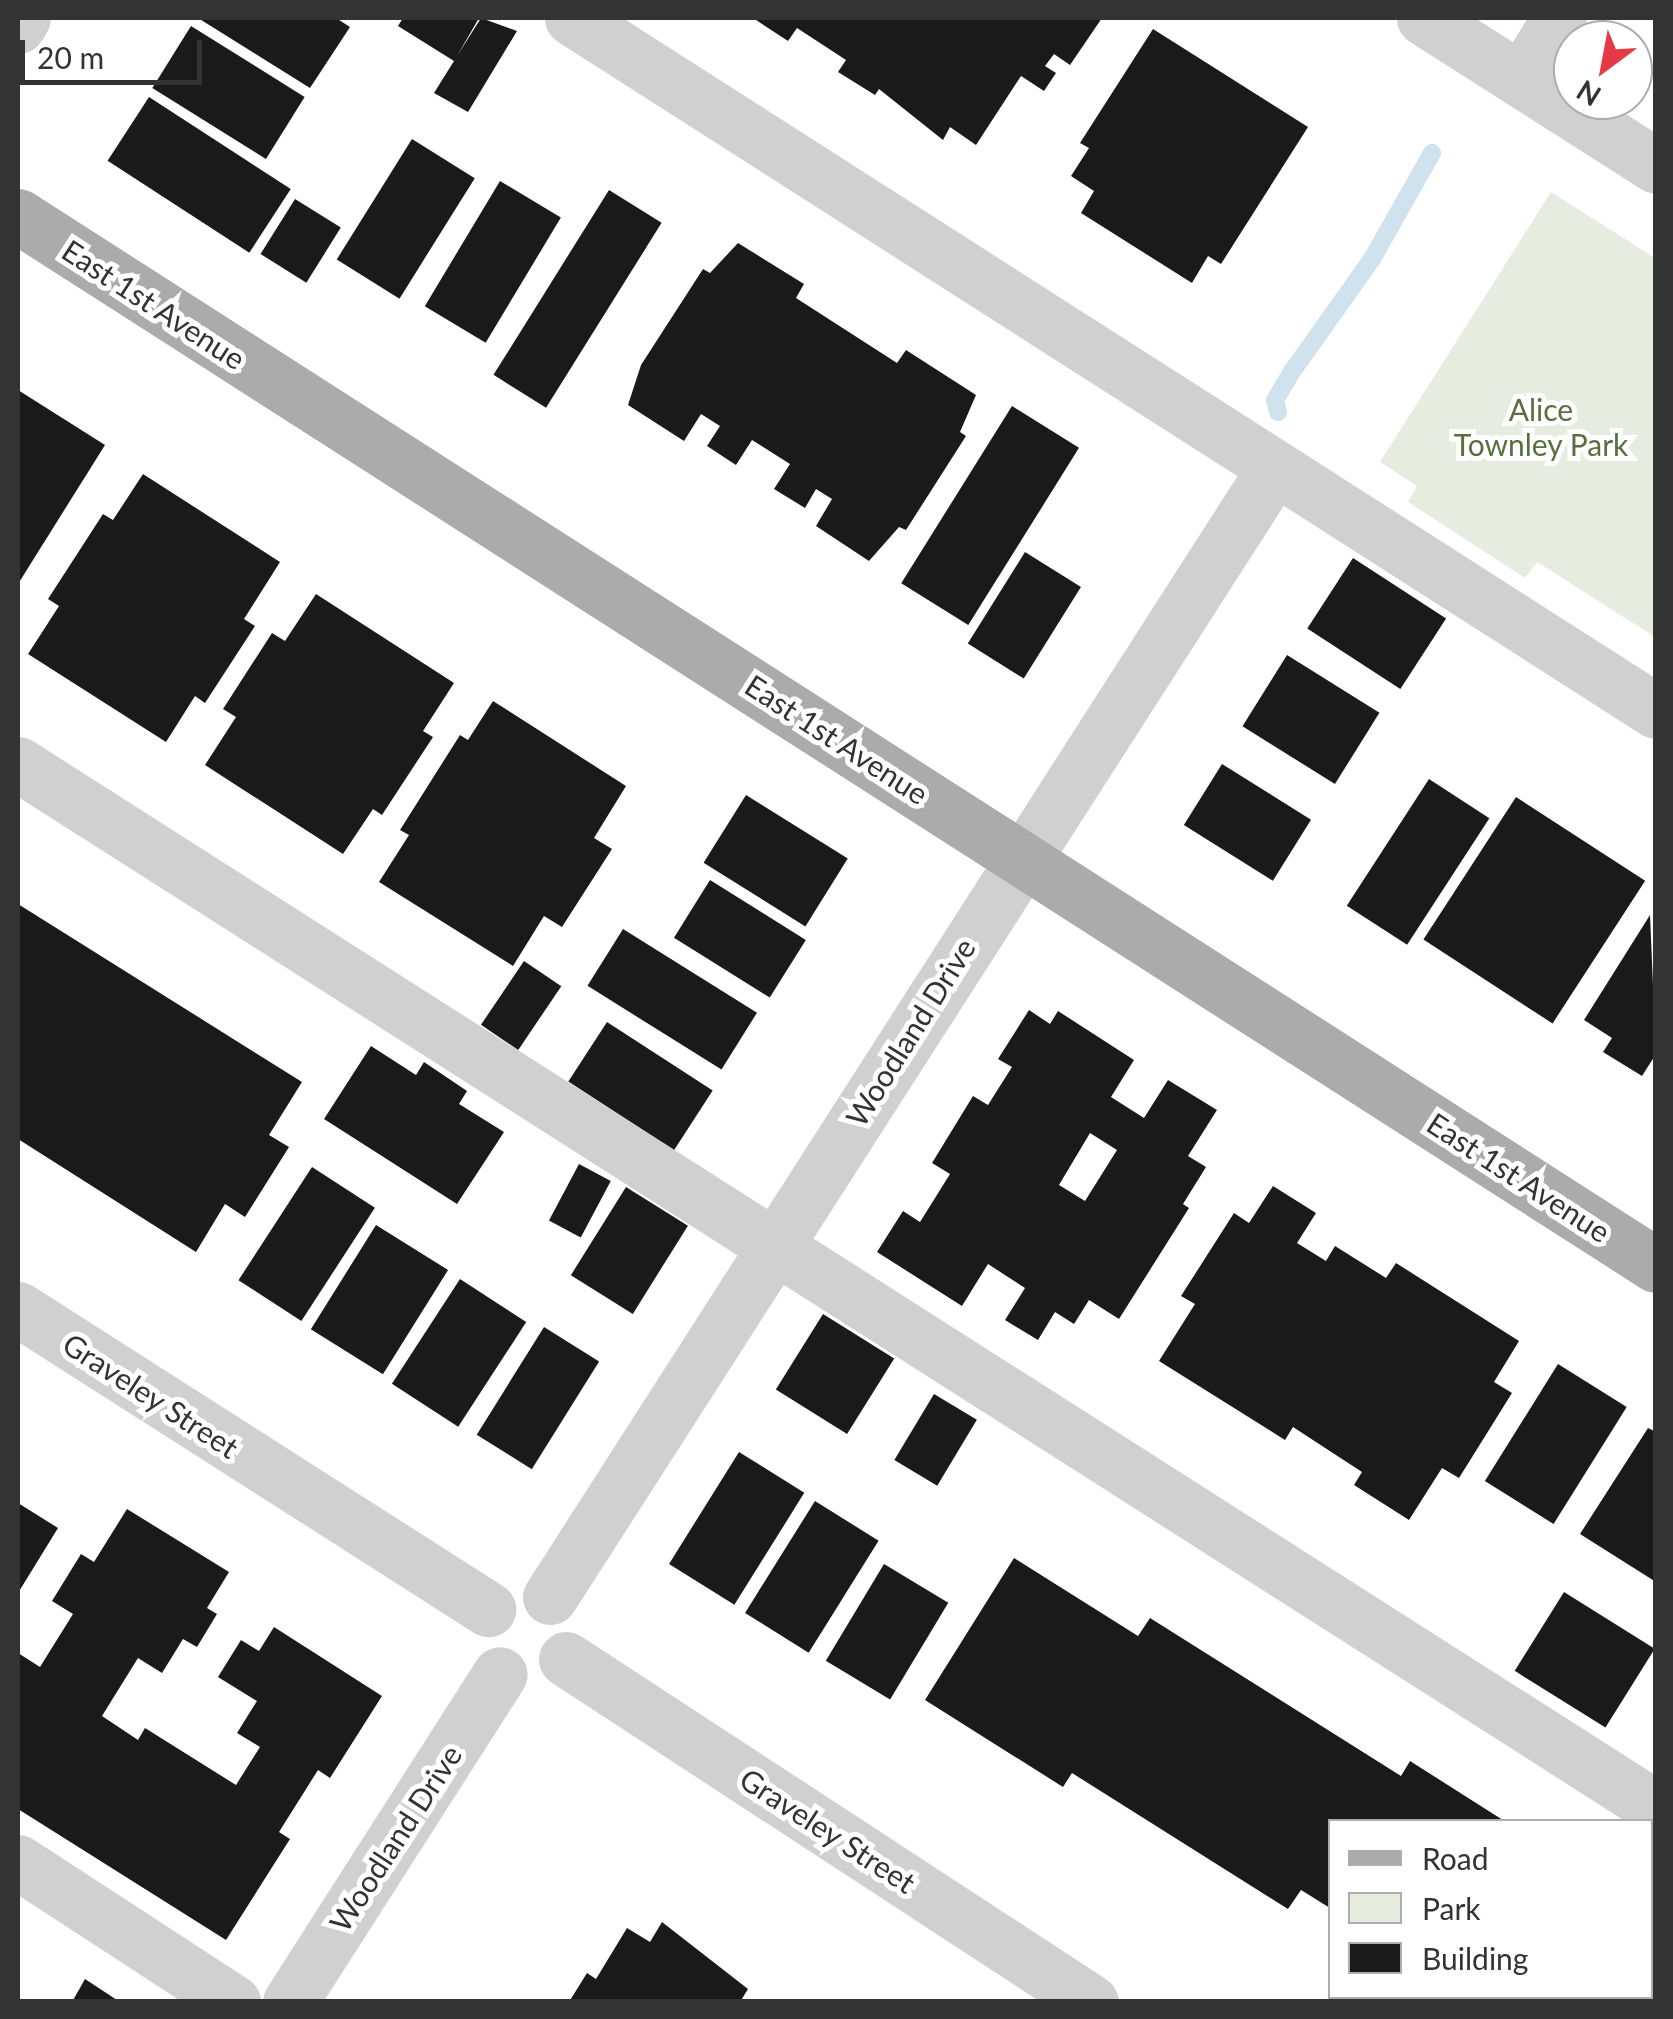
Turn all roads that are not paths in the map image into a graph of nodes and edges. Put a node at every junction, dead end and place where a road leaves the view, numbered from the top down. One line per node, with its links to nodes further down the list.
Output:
1 (23, 18): 5 (street)
2 (572, 18): 9 (street)
3 (1424, 18): 6 (street)
4 (1559, 18): 6 (street)
5 (18, 26)
6 (1522, 79): 7 (street)
7 (1656, 166)
8 (18, 216): 12 (main road, East 1st Avenue)
9 (1274, 469): 10 (street); 12 (street, Woodland Drive)
10 (1656, 711)
11 (18, 764): 13 (street)
12 (1022, 857): 13 (street, Woodland Drive); 14 (main road, East 1st Avenue)
13 (772, 1250): 16 (street, Woodland Drive); 20 (street)
14 (1656, 1265)
15 (18, 1309): 17 (street, Graveley Street)
16 (550, 1597): 17 (street); 18 (street)
17 (488, 1609): 19 (street)
18 (566, 1659): 19 (street); 24 (street, Graveley Street)
19 (500, 1674): 23 (street, Woodland Drive)
20 (1656, 1808)
21 (18, 1862): 22 (street)
22 (234, 2002)
23 (290, 2002)
24 (1091, 2002)

